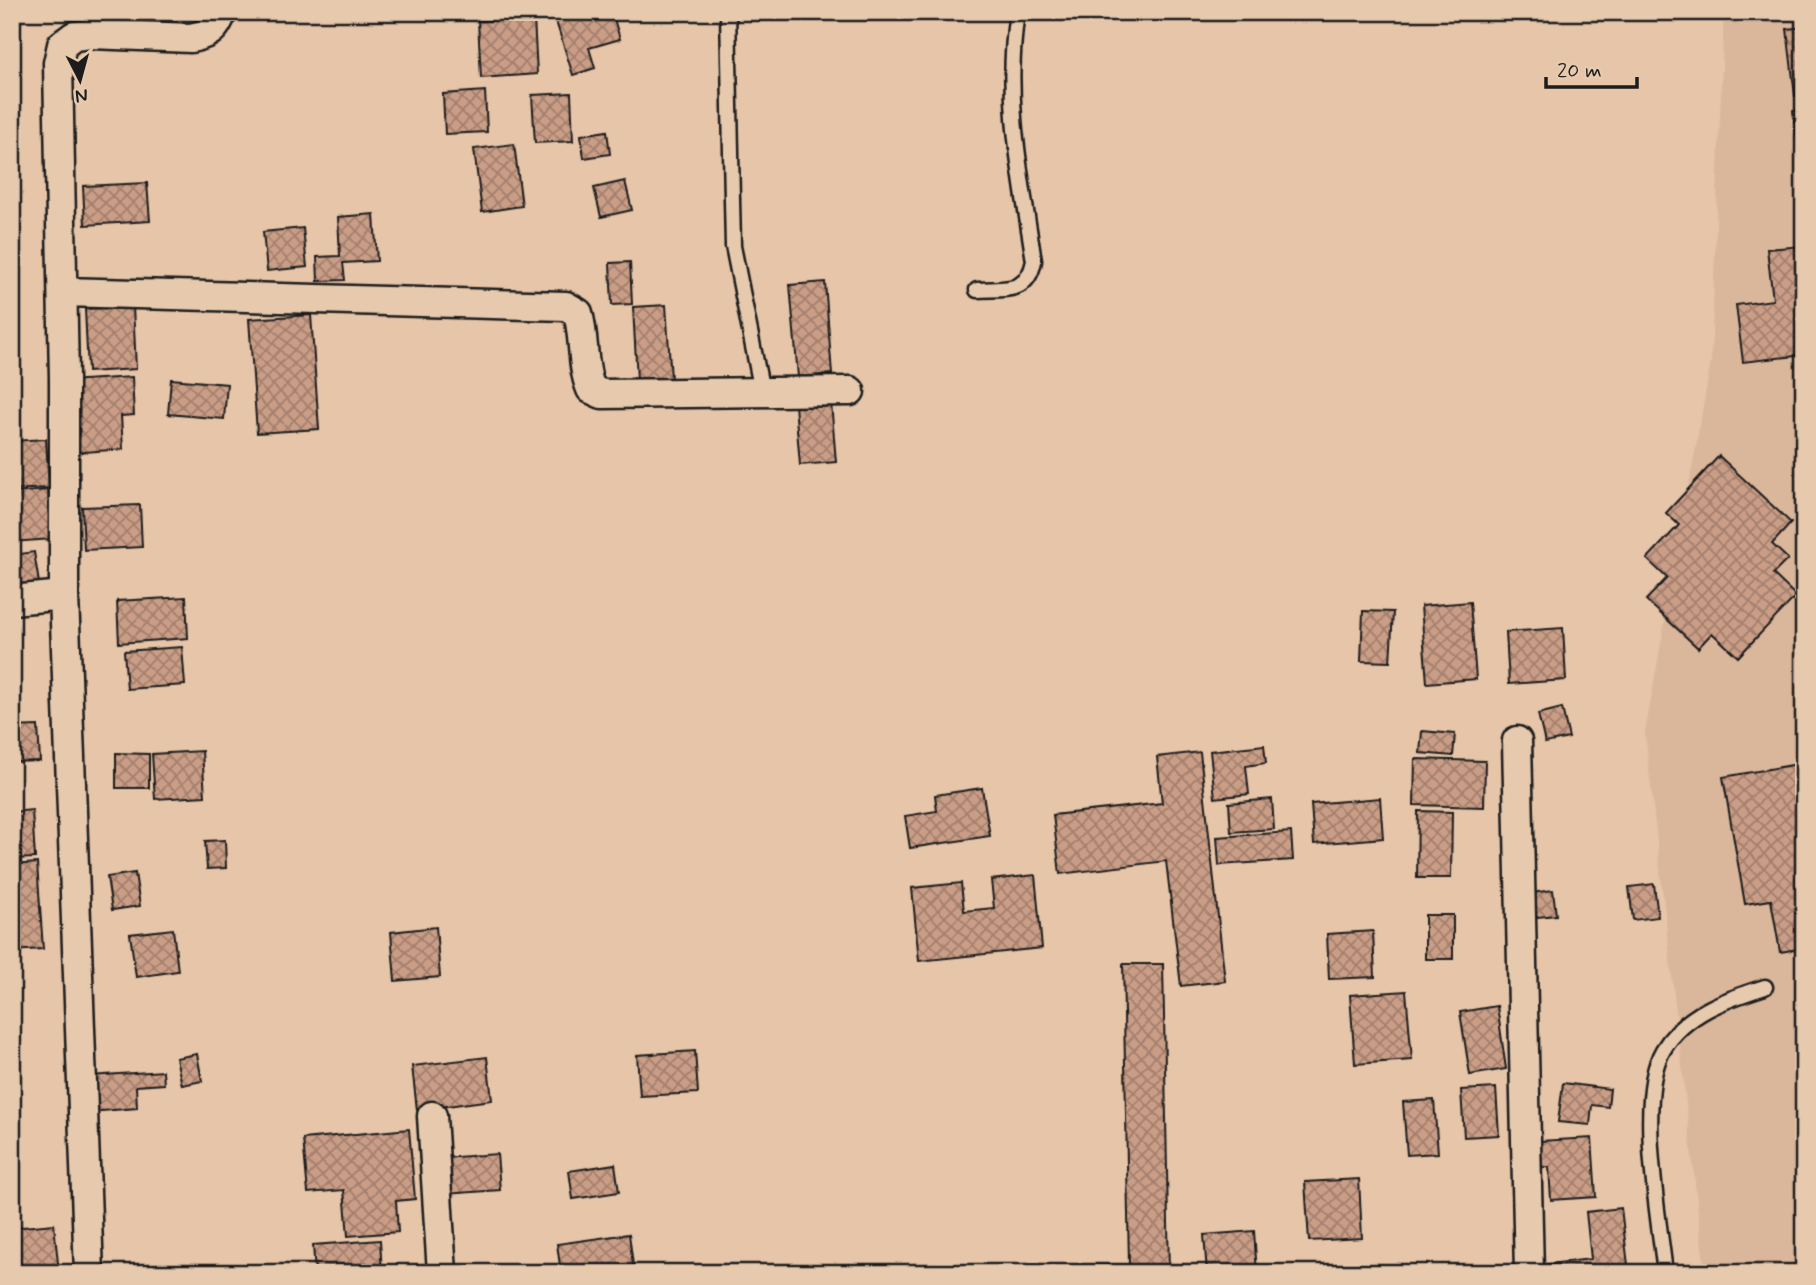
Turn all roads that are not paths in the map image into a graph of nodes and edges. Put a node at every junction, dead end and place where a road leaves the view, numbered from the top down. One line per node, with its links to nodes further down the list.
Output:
1 (222, 12): 5 (street)
2 (729, 12): 7 (lane)
3 (1017, 12): 4 (lane)
4 (977, 290)
5 (63, 292): 7 (street); 8 (street)
6 (850, 391): 7 (street)
7 (762, 392)
8 (64, 595): 9 (street); 13 (street)
9 (12, 600)
10 (1517, 741): 15 (street)
11 (1765, 987): 16 (lane)
12 (432, 1116): 14 (street)
13 (89, 1273)
14 (442, 1273)
15 (1529, 1273)
16 (1665, 1273)

